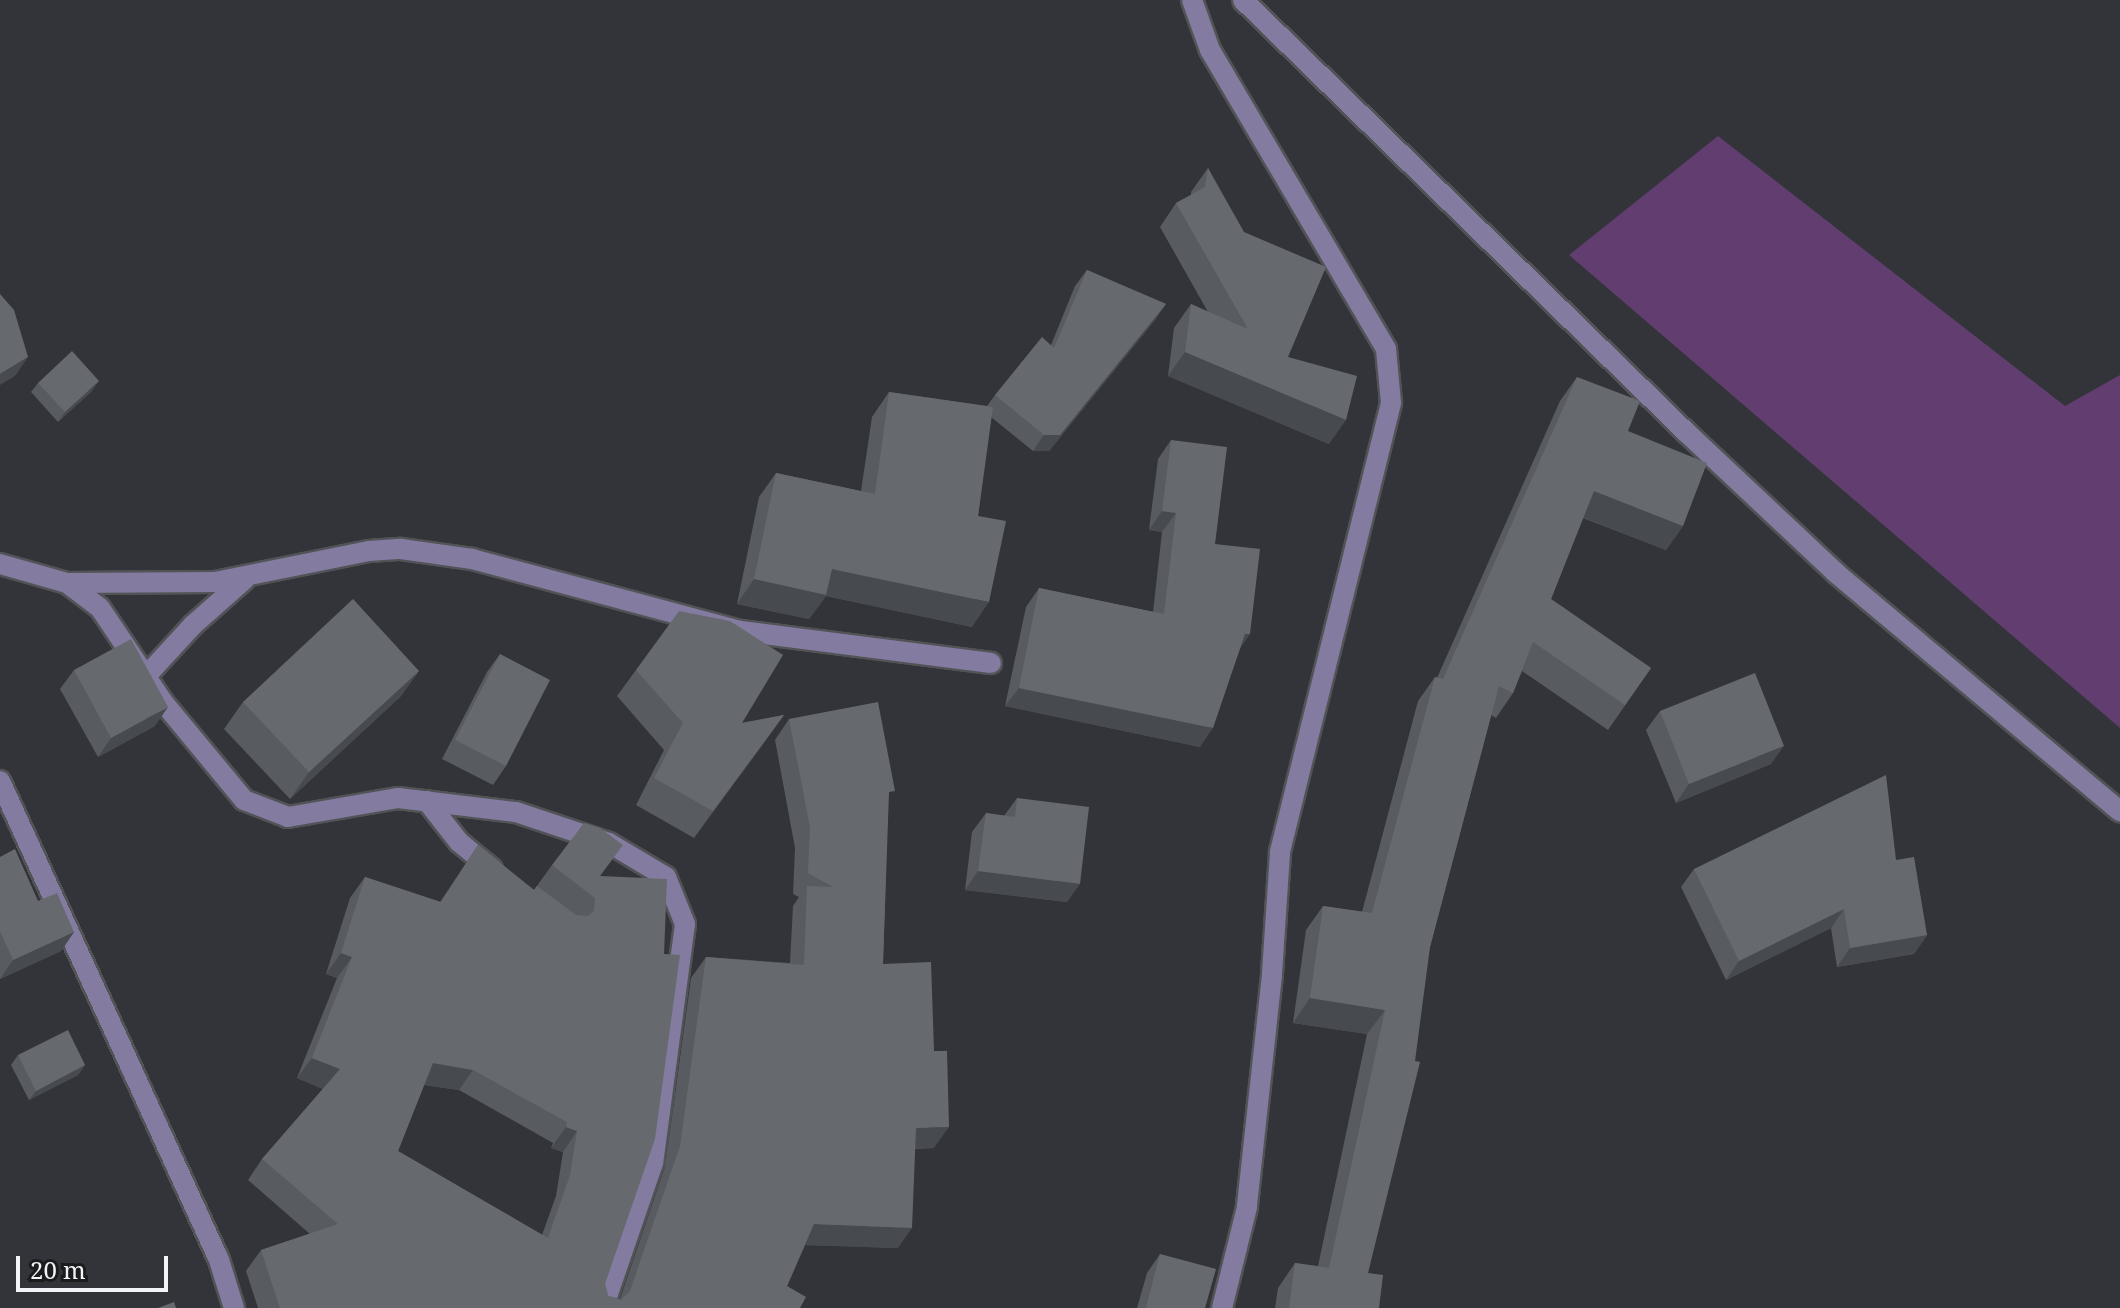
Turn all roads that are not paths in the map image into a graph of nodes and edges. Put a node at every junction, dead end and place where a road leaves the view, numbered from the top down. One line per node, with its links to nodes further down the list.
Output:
1 (1192, 0): 14 (street)
2 (1243, 0): 10 (street)
3 (0, 564): 5 (street)
4 (244, 579): 5 (street); 6 (street); 7 (street)
5 (67, 583): 7 (street)
6 (991, 663)
7 (147, 675): 9 (street)
8 (0, 781): 12 (street)
9 (427, 801): 11 (street); 13 (street)
10 (2120, 811)
11 (508, 881)
12 (234, 1308)
13 (603, 1308)
14 (1222, 1308)

